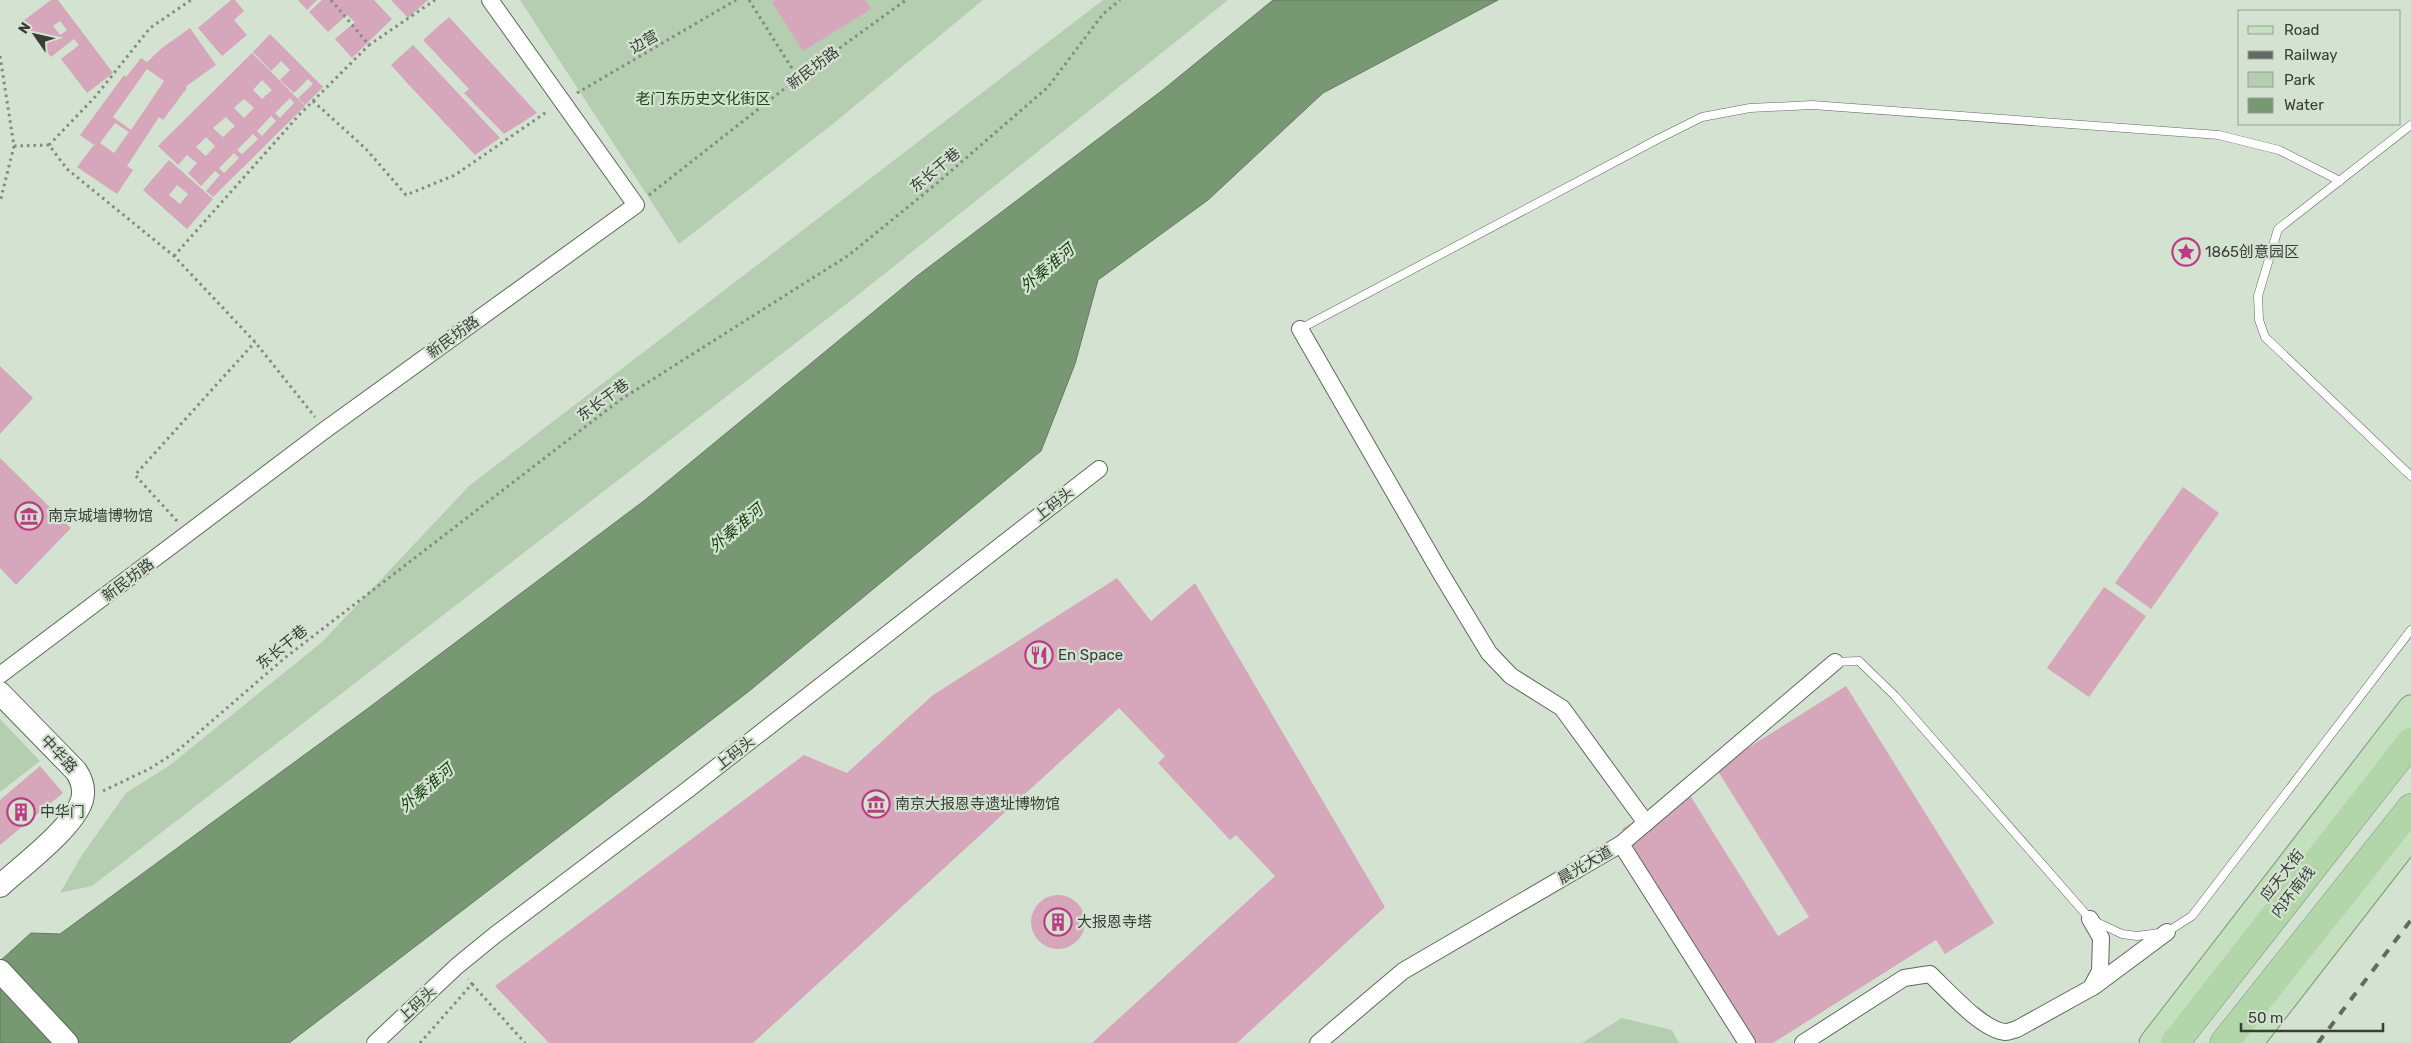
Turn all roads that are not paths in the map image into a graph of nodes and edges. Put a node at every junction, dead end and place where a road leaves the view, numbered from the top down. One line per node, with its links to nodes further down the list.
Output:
1 (490, 0): 9 (street, 新民坊路)
2 (2411, 125): 3 (lane)
3 (2340, 181): 4 (lane); 6 (lane)
4 (1300, 328): 14 (street)
5 (1099, 469): 24 (street, 上码头)
6 (2411, 476)
7 (2411, 630): 19 (lane)
8 (1835, 662): 14 (street, 晨光大道); 18 (lane)
9 (0, 675)
10 (0, 693): 17 (main road, 中华路)
11 (2411, 708): 28 (main road, 应天大街)
12 (2411, 742): 29 (highway, 内环南线)
13 (2411, 808): 30 (highway)
14 (1646, 823): 16 (street, 晨光大道)
15 (2411, 836): 31 (main road)
16 (1621, 844): 25 (street, 晨光大道); 26 (street)
17 (0, 886)
18 (2090, 919): 19 (lane); 21 (street)
19 (2167, 932): 21 (street)
20 (0, 971): 23 (main road)
21 (2091, 988): 22 (street)
22 (1990, 1035): 27 (street)
23 (68, 1043)
24 (375, 1043)
25 (1318, 1043)
26 (1747, 1043)
27 (1803, 1043)
28 (2152, 1043)
29 (2175, 1043)
30 (2224, 1043)
31 (2250, 1043)

